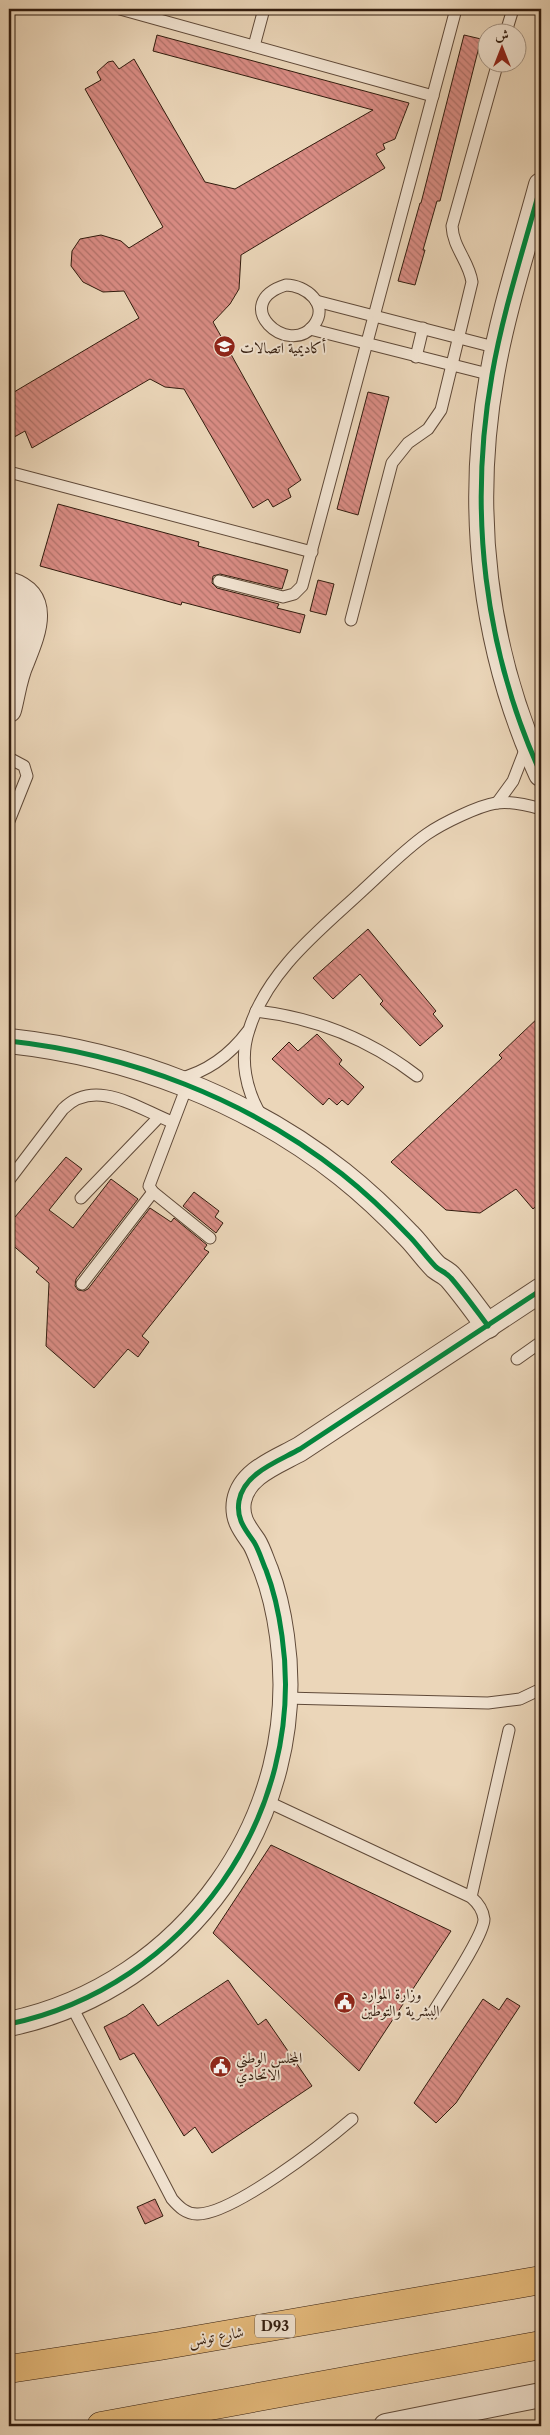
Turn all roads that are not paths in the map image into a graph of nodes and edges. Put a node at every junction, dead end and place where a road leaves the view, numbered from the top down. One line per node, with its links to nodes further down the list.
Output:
1 (120, 9): 6 (lane)
2 (264, 9): 6 (lane)
3 (456, 9): 8 (lane)
4 (513, 9): 5 (lane)
5 (509, 22)
6 (254, 46): 8 (lane)
7 (495, 72): 14 (lane)
8 (433, 96): 11 (lane)
9 (541, 185): 16 (street)
10 (316, 301): 11 (lane); 13 (lane); 13 (lane)
11 (375, 316): 12 (lane); 15 (lane)
12 (423, 328): 14 (lane); 17 (lane)
13 (310, 329): 15 (lane)
14 (459, 338): 16 (lane); 18 (lane)
15 (367, 344): 17 (lane); 21 (lane)
16 (498, 348): 19 (street)
17 (416, 357): 18 (lane)
18 (452, 366): 19 (lane); 25 (lane)
19 (492, 375): 28 (street)
20 (9, 472): 21 (lane)
21 (312, 552): 22 (lane)
22 (219, 581)
23 (9, 584): 26 (street)
24 (9, 601): 26 (street)
25 (350, 620)
26 (22, 662): 27 (street)
27 (9, 710)
28 (528, 744): 30 (street); 31 (lane)
29 (9, 758): 33 (lane)
30 (541, 774)
31 (497, 803): 32 (lane); 34 (lane)
32 (541, 809)
33 (9, 820)
34 (256, 1012): 35 (lane); 37 (lane)
35 (249, 1030): 38 (lane); 41 (lane)
36 (9, 1042): 38 (street)
37 (417, 1076)
38 (180, 1083): 40 (lane); 41 (street)
39 (159, 1117): 40 (lane); 42 (lane); 44 (lane)
40 (172, 1122): 43 (lane)
41 (265, 1123): 48 (street)
42 (9, 1180)
43 (153, 1192): 45 (lane); 46 (lane)
44 (81, 1198)
45 (210, 1238)
46 (82, 1284)
47 (541, 1290): 48 (street)
48 (482, 1330): 52 (street)
49 (541, 1342): 50 (lane)
50 (517, 1359)
51 (541, 1689): 52 (lane)
52 (285, 1698): 54 (street)
53 (509, 1730): 55 (lane)
54 (264, 1800): 55 (lane); 56 (street)
55 (471, 1896): 57 (lane)
56 (71, 2005): 58 (street); 59 (lane)
57 (432, 2014)
58 (9, 2024)
59 (352, 2119)
60 (541, 2280): 62 (main road, شارع تونس / D93)
61 (541, 2345): 64 (main road)
62 (9, 2369)
63 (541, 2395): 65 (street)
64 (101, 2426)
65 (386, 2426)

